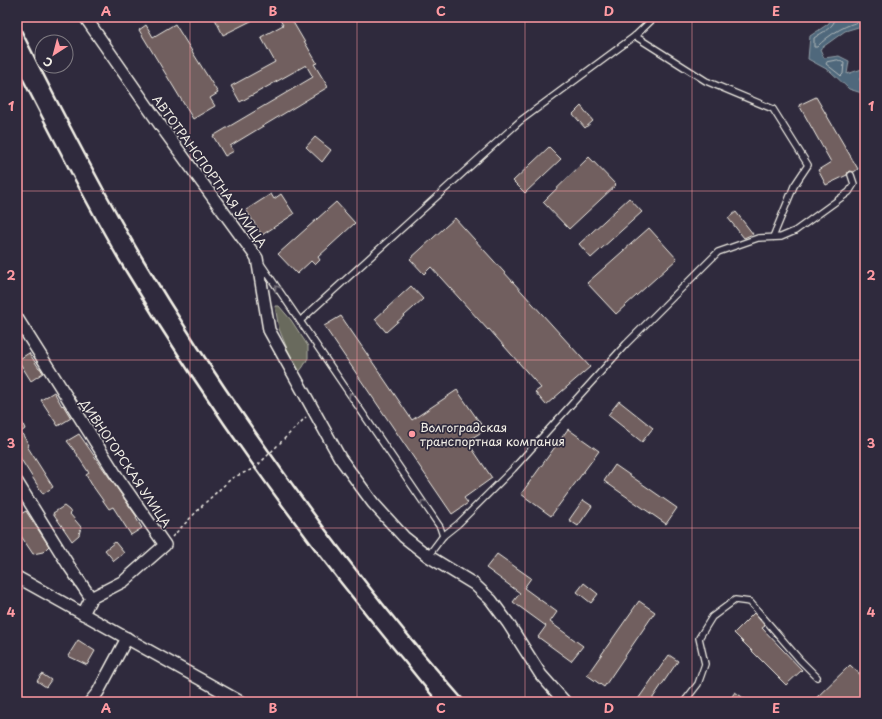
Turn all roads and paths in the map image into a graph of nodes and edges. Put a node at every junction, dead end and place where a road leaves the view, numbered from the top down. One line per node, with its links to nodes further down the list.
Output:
1 (86, 17): 6 (street, АВТОТРАНСПОРТНАЯ УЛИЦА)
2 (655, 17): 3 (lane)
3 (635, 36): 5 (lane); 8 (lane)
4 (851, 175): 5 (lane)
5 (773, 237): 11 (lane)
6 (257, 258): 8 (lane, one-way to 6); 9 (street, АВТОТРАНСПОРТНАЯ УЛИЦА)
7 (17, 318): 12 (street, ДИВНОГОРСКАЯ УЛИЦА)
8 (300, 320): 11 (lane, one-way to 8)
9 (313, 410): 12 (path); 13 (street, АВТОТРАНСПОРТНАЯ УЛИЦА)
10 (17, 482): 15 (street)
11 (443, 536): 13 (lane)
12 (165, 545): 15 (street, ДИВНОГОРСКАЯ УЛИЦА)
13 (428, 556): 21 (street, АВТОТРАНСПОРТНАЯ УЛИЦА)
14 (17, 577): 16 (street)
15 (92, 598): 16 (street)
16 (83, 614): 17 (street)
17 (127, 638): 19 (street); 20 (street)
18 (817, 677): 22 (lane)
19 (90, 702)
20 (241, 702)
21 (565, 702)
22 (684, 702)

